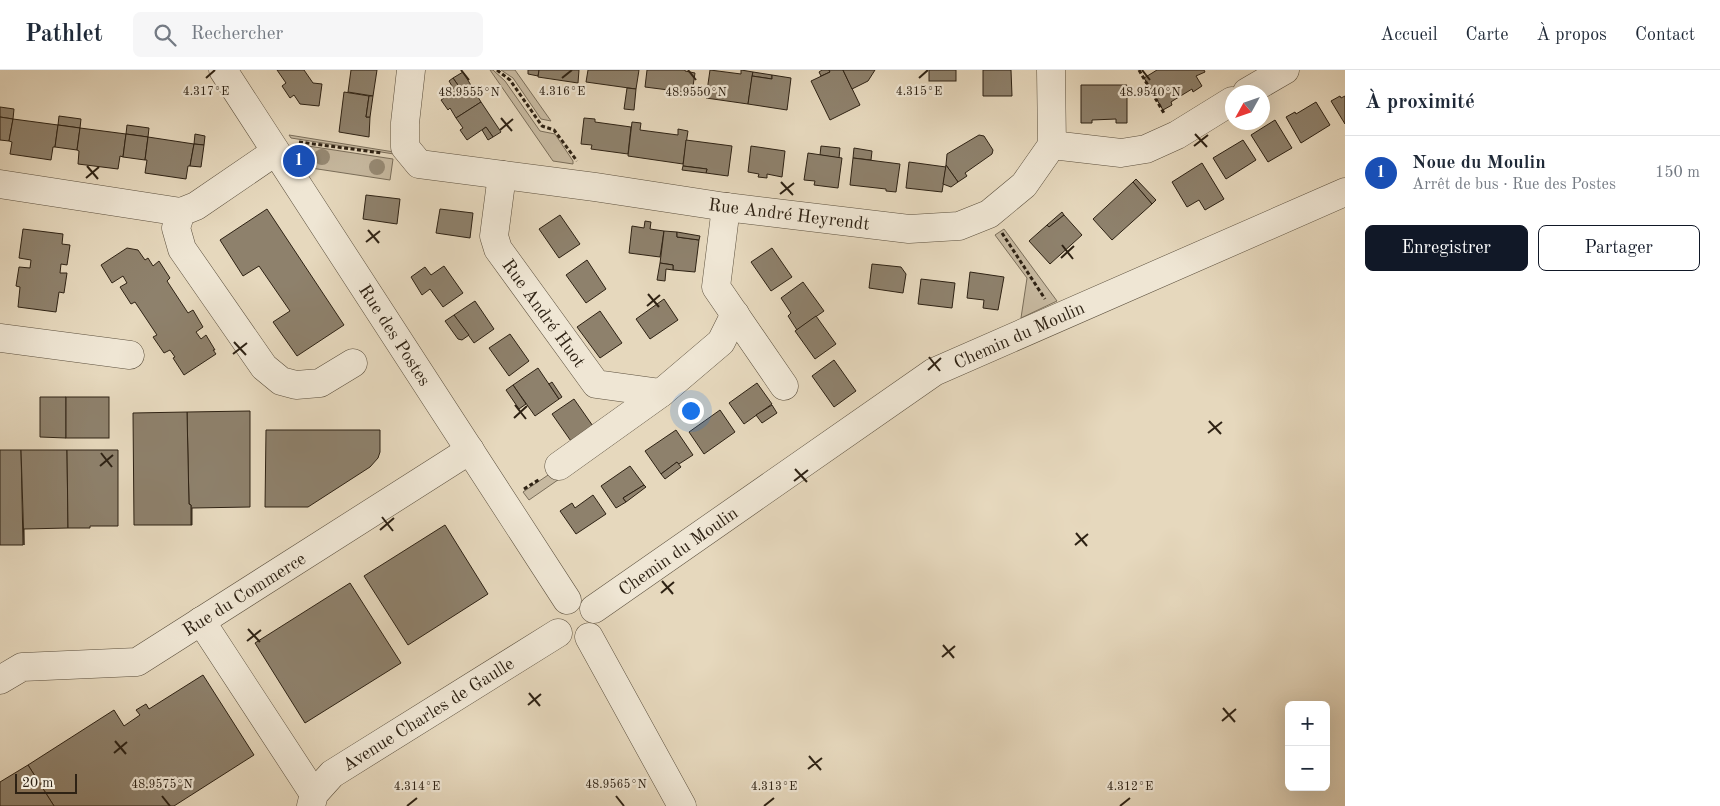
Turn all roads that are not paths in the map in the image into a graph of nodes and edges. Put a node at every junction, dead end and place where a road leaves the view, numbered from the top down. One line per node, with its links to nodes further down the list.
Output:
1 (223, 70): 8 (street, Rue des Postes)
2 (411, 70): 9 (street, Rue André Heyrendt)
3 (1051, 70): 7 (street)
4 (1285, 70): 5 (street)
5 (1260, 85)
6 (1225, 105): 7 (street)
7 (1052, 145): 12 (street, Rue André Heyrendt)
8 (275, 152): 13 (street); 20 (street, Rue des Postes)
9 (502, 174): 12 (street, Rue André Heyrendt); 19 (street, Rue André Huot)
10 (0, 184): 13 (street)
11 (1345, 192): 23 (street, Chemin du Moulin)
12 (726, 207): 14 (street)
13 (181, 212): 17 (street)
14 (735, 314): 18 (street); 19 (street)
15 (0, 338): 16 (street)
16 (130, 354)
17 (353, 363)
18 (784, 386)
19 (661, 393): 21 (street)
20 (470, 450): 22 (street, Rue des Postes); 24 (street, Rue du Commerce)
21 (559, 466)
22 (567, 600): 23 (street); 25 (street)
23 (594, 609): 26 (street)
24 (201, 621): 27 (street, Rue du Commerce); 28 (street)
25 (558, 632): 26 (street); 28 (street, Avenue Charles de Gaulle)
26 (590, 637): 29 (street)
27 (0, 680)
28 (312, 800)
29 (682, 806)

